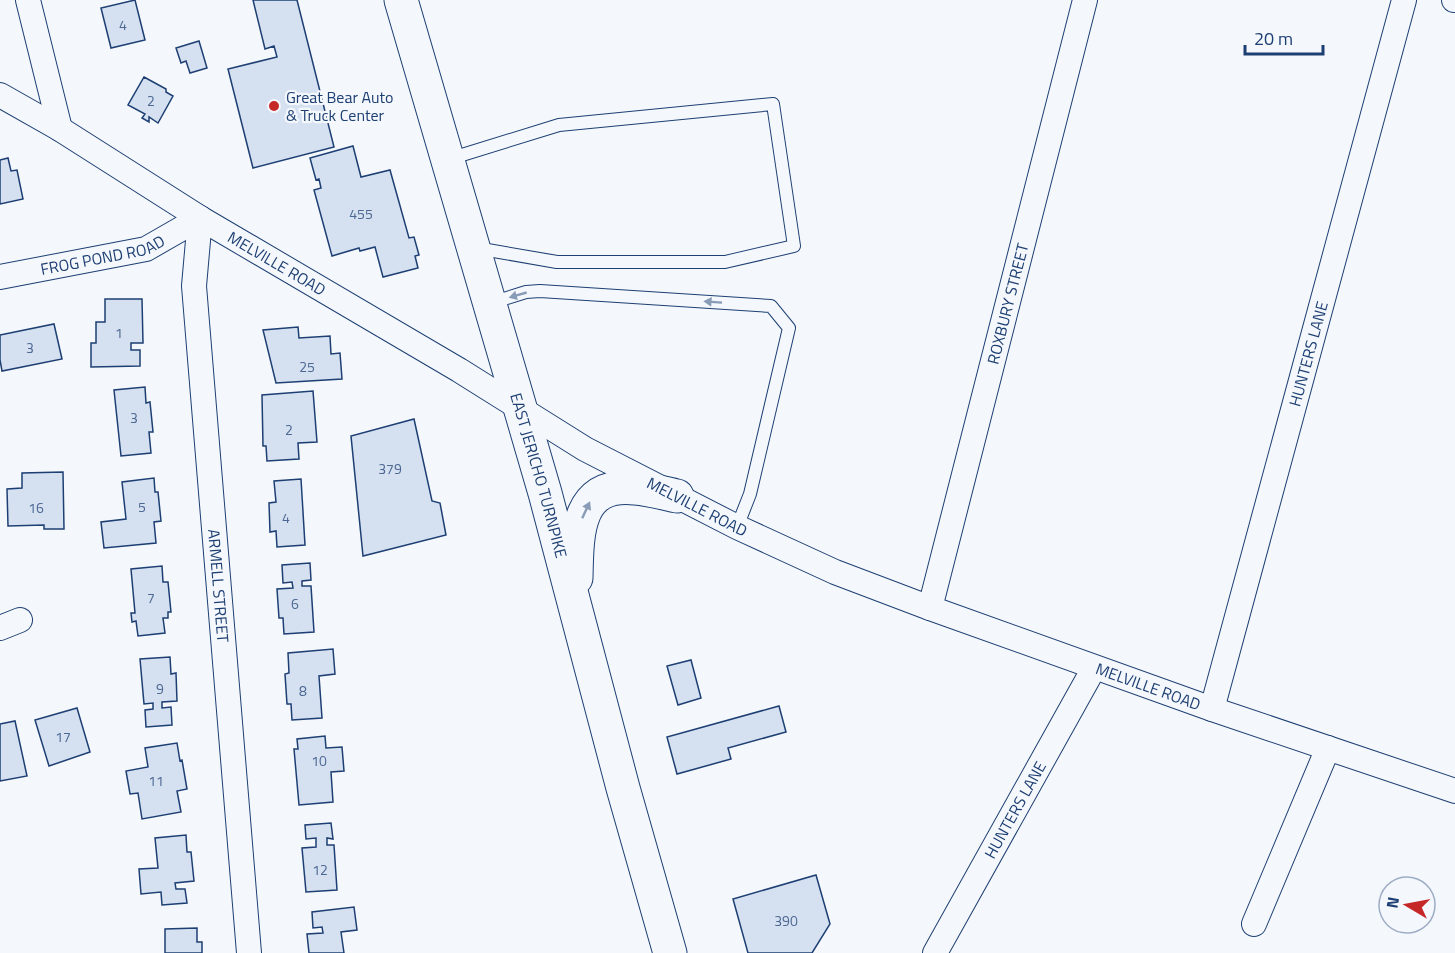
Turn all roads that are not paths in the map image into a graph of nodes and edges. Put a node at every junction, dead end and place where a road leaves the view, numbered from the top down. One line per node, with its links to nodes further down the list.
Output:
1 (28, 0): 6 (street)
2 (401, 0): 7 (main road, EAST JERICHO TURNPIKE)
3 (1085, 0): 15 (street, ROXBURY STREET)
4 (1404, 0): 18 (street, HUNTERS LANE)
5 (0, 95): 6 (street, MELVILLE ROAD)
6 (60, 129): 8 (street, MELVILLE ROAD)
7 (449, 159): 9 (main road, EAST JERICHO TURNPIKE); 9 (lane)
8 (200, 218): 10 (street, FROG POND ROAD); 12 (street, MELVILLE ROAD); 22 (street, ARMELL STREET)
9 (474, 248): 11 (main road, EAST JERICHO TURNPIKE)
10 (0, 277)
11 (490, 303): 12 (main road, EAST JERICHO TURNPIKE); 14 (lane, one-way to 11)
12 (519, 408): 13 (street, MELVILLE ROAD); 16 (main road, EAST JERICHO TURNPIKE)
13 (677, 496): 14 (street, MELVILLE ROAD); 16 (main road, one-way to 13)
14 (737, 527): 15 (street, MELVILLE ROAD)
15 (930, 608): 17 (street, MELVILLE ROAD)
16 (575, 609): 23 (main road, EAST JERICHO TURNPIKE)
17 (1094, 668): 18 (street, MELVILLE ROAD); 24 (street, HUNTERS LANE)
18 (1212, 709): 19 (street, MELVILLE ROAD)
19 (1328, 748): 20 (street, MELVILLE ROAD); 21 (street)
20 (1455, 791)
21 (1254, 924)
22 (249, 953)
23 (670, 953)
24 (935, 953)

